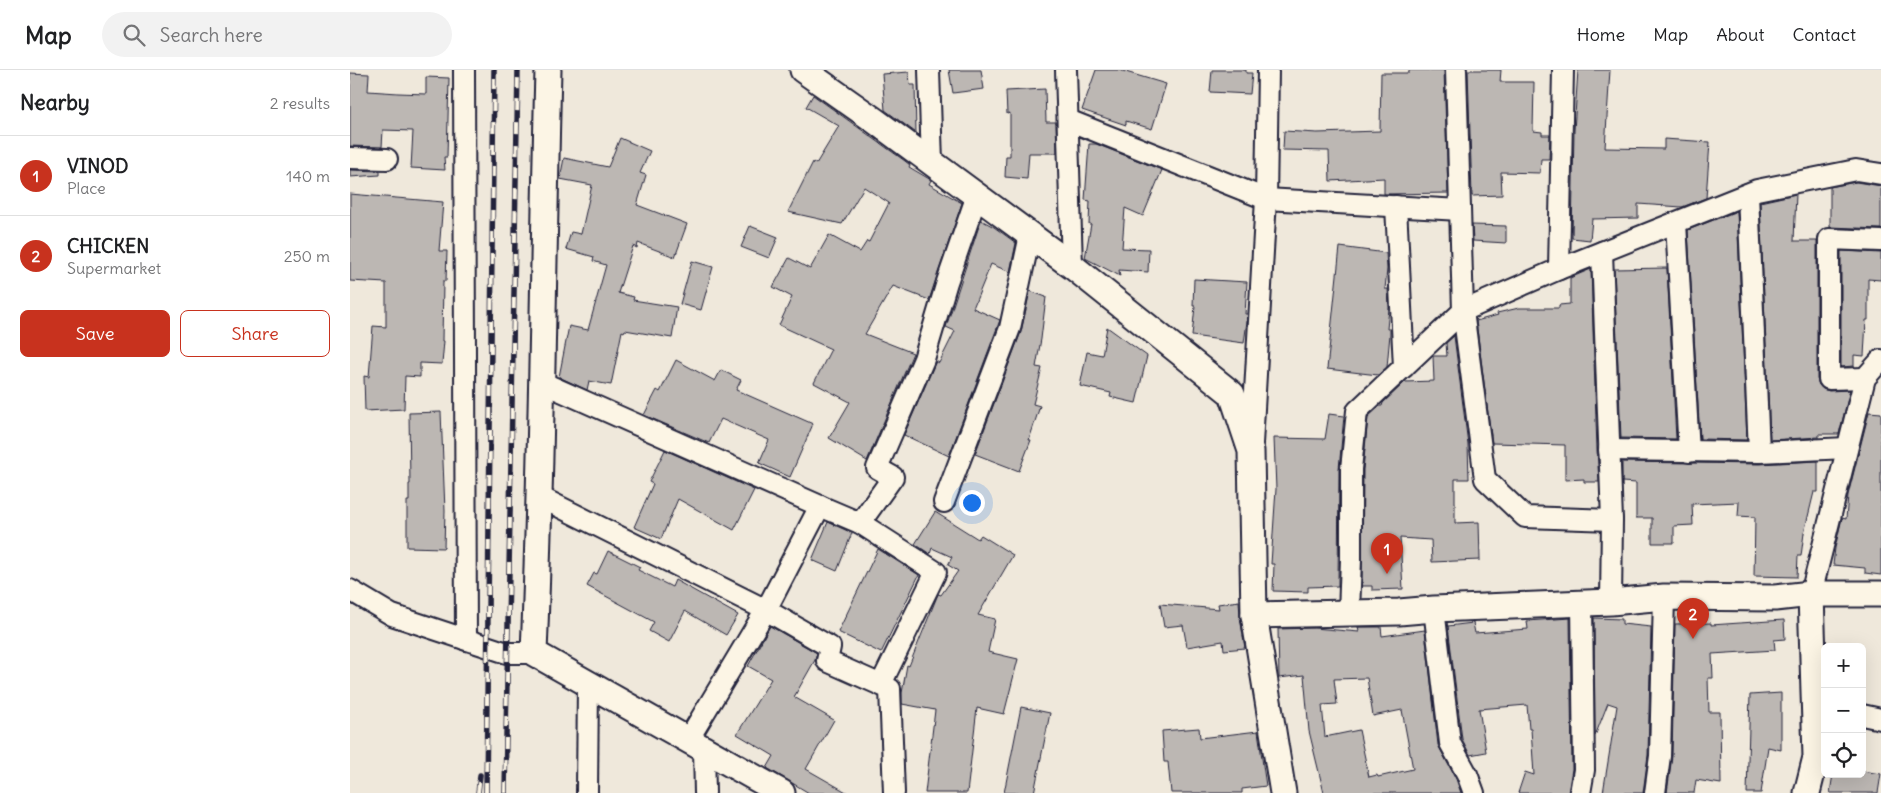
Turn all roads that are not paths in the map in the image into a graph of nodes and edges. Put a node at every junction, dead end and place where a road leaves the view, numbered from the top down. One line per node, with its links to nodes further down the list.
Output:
1 (464, 70): 50 (street)
2 (548, 70): 29 (street)
3 (802, 70): 12 (street)
4 (929, 70): 12 (street)
5 (1066, 70): 9 (street)
6 (1268, 70): 16 (street)
7 (1456, 70): 18 (street)
8 (1563, 70): 24 (street)
9 (1068, 120): 16 (street); 23 (street)
10 (350, 158): 11 (street)
11 (387, 159)
12 (932, 163): 15 (street)
13 (1881, 174): 14 (street)
14 (1748, 194): 19 (street); 34 (street)
15 (977, 195): 20 (street); 39 (street)
16 (1266, 200): 17 (street); 32 (street)
17 (1396, 206): 18 (street); 27 (street)
18 (1460, 210): 25 (street)
19 (1676, 223): 22 (street); 33 (street)
20 (1030, 235): 23 (street); 36 (street)
21 (1881, 241): 28 (street)
22 (1602, 252): 24 (street); 31 (street)
23 (1072, 266): 32 (street)
24 (1559, 270): 25 (street)
25 (1463, 311): 27 (street); 38 (street)
26 (1881, 360): 28 (street)
27 (1404, 366): 48 (street)
28 (1865, 378): 30 (street)
29 (541, 382): 35 (street); 37 (street)
30 (1847, 448): 34 (street); 41 (street)
31 (1609, 450): 33 (street); 38 (street)
32 (1252, 451): 49 (street)
33 (1690, 452): 34 (street)
34 (1759, 452)
35 (540, 497): 47 (street); 51 (street)
36 (944, 502)
37 (820, 506): 39 (street); 47 (street)
38 (1612, 520): 45 (street)
39 (860, 524): 53 (street)
40 (350, 590): 50 (street)
41 (1811, 594): 42 (street); 43 (street); 54 (street)
42 (1881, 594)
43 (1664, 597): 45 (street); 65 (street)
44 (1582, 602): 45 (street); 46 (street); 64 (street)
45 (1611, 602)
46 (1434, 609): 48 (street); 63 (street)
47 (766, 610): 53 (street); 57 (street)
48 (1348, 613): 49 (street)
49 (1254, 615): 62 (street)
50 (466, 640): 51 (street)
51 (534, 653): 52 (street)
52 (588, 683): 57 (street); 58 (street)
53 (881, 684): 61 (street)
54 (1819, 707): 66 (street)
55 (1866, 716): 56 (street)
56 (1881, 719)
57 (696, 745): 59 (street); 60 (street)
58 (587, 793)
59 (705, 793)
60 (782, 793)
61 (894, 793)
62 (1283, 793)
63 (1474, 793)
64 (1580, 793)
65 (1655, 793)
66 (1807, 793)

